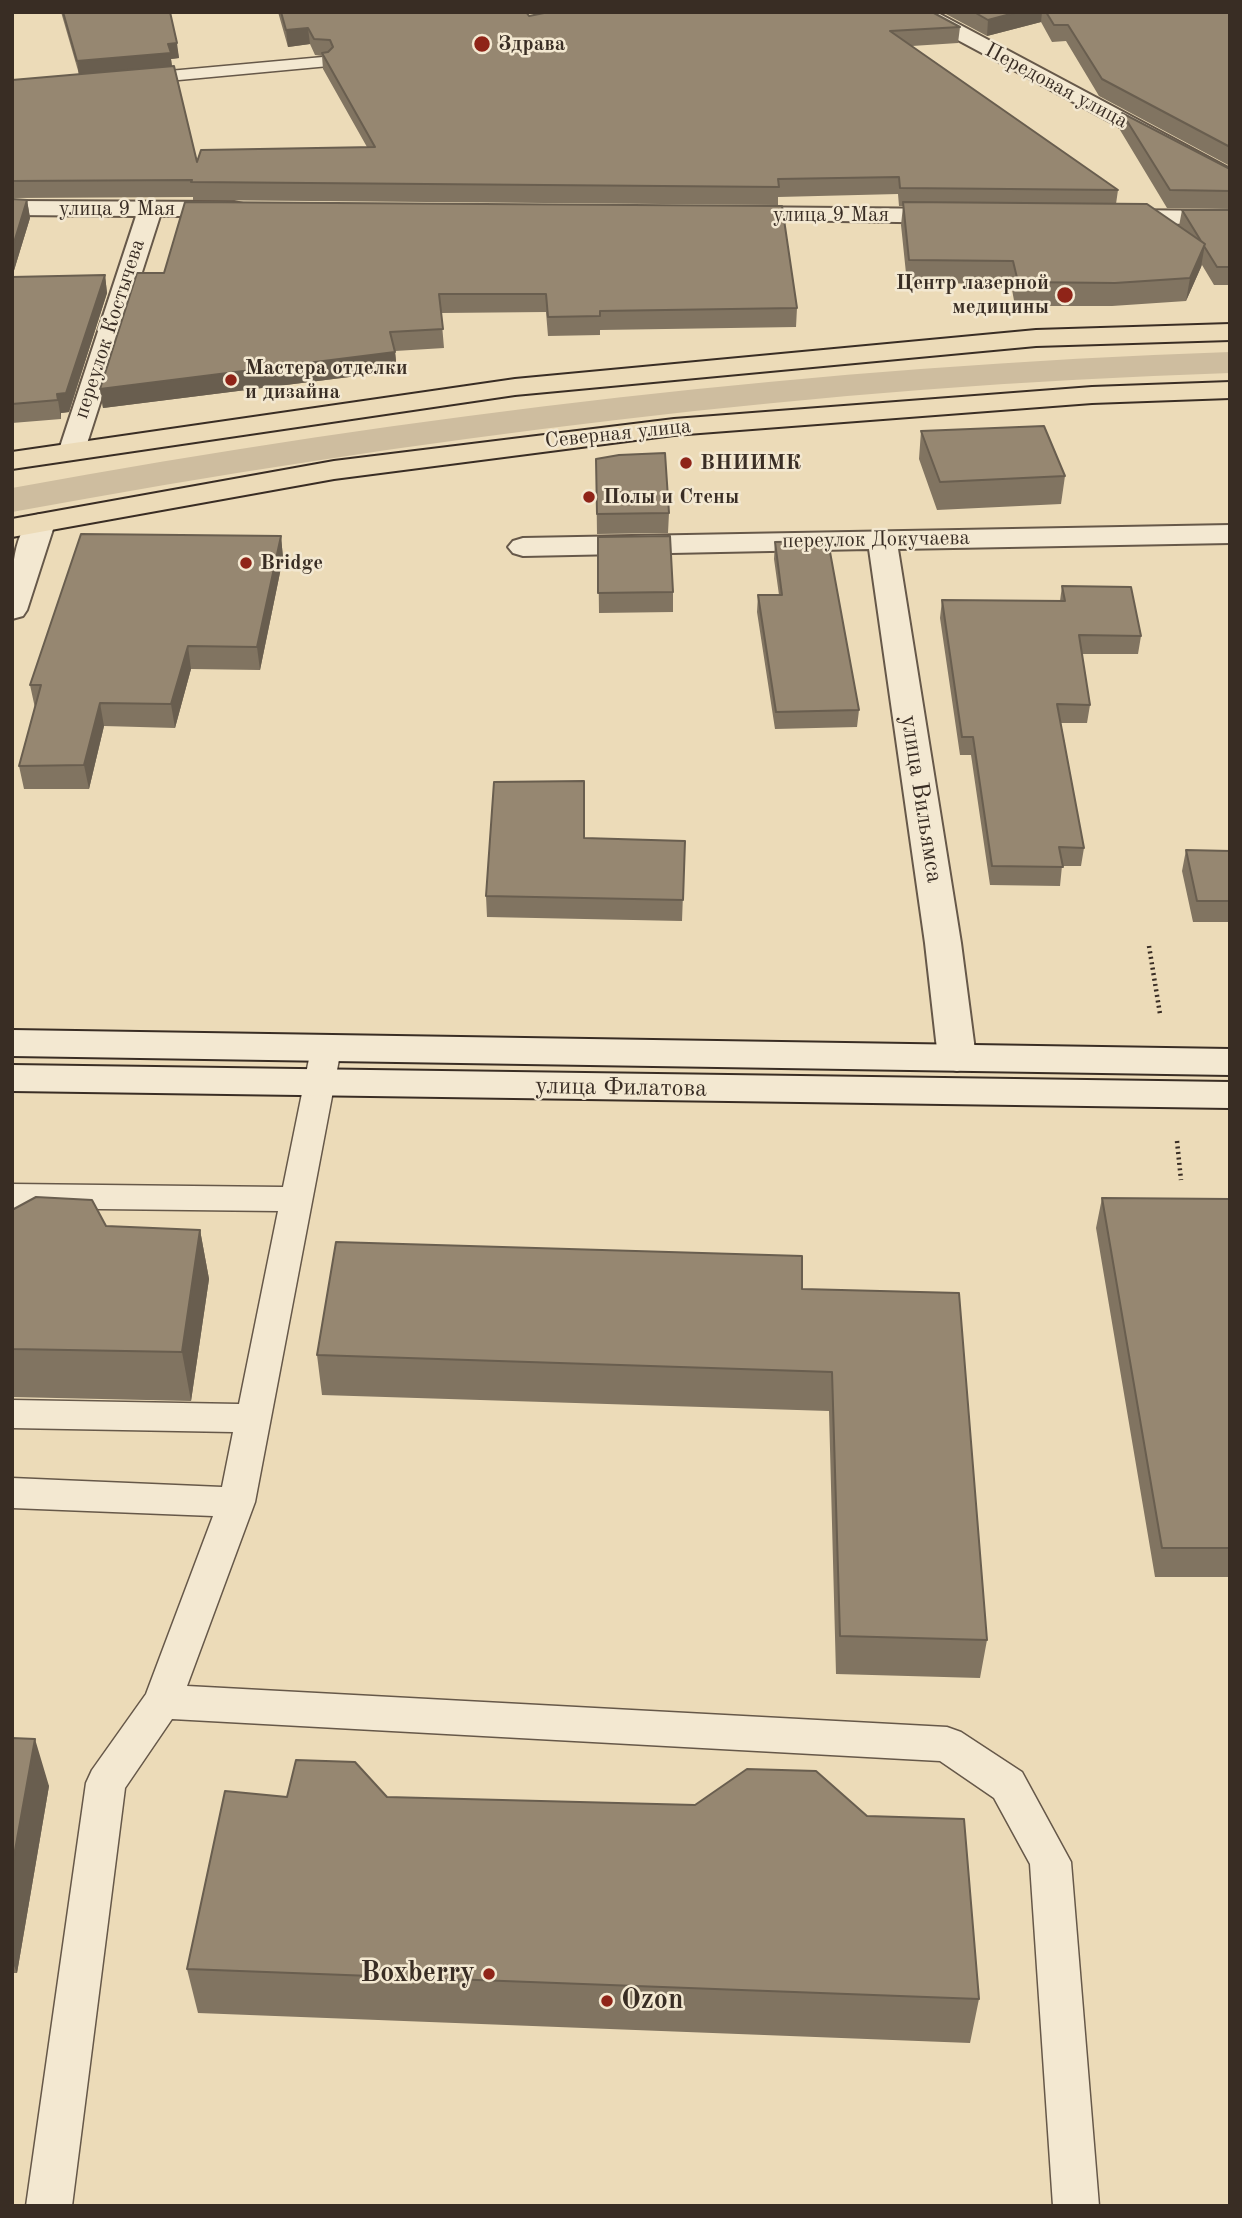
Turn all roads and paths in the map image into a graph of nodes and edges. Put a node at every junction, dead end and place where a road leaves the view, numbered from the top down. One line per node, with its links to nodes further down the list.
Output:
1 (920, 12): 4 (street, Передовая улица)
2 (323, 62): 3 (lane)
3 (119, 80)
4 (1230, 179)
5 (12, 208): 6 (street, улица 9 Мая)
6 (150, 209): 7 (street, улица 9 Мая); 14 (street, переулок Костычева)
7 (261, 210)
8 (704, 214): 9 (street, улица 9 Мая)
9 (981, 216)
10 (1091, 217): 11 (street)
11 (1230, 218)
12 (1230, 332): 14 (main road)
13 (1230, 390): 16 (main road, Северная улица)
14 (73, 450): 15 (main road)
15 (12, 461)
16 (26, 526): 20 (street)
17 (1230, 534): 18 (street, переулок Докучаева)
18 (882, 539): 19 (street, переулок Докучаева); 22 (street, улица Вильямса)
19 (523, 547)
20 (12, 610)
21 (12, 1043): 24 (street)
22 (957, 1058): 23 (street); 24 (street)
23 (1230, 1062)
24 (323, 1066): 25 (street, улица Филатова); 26 (street, улица Филатова); 28 (lane)
25 (12, 1079)
26 (1230, 1095)
27 (12, 1196): 28 (lane)
28 (297, 1199): 30 (lane)
29 (12, 1414): 30 (lane)
30 (254, 1418): 32 (lane)
31 (12, 1493): 32 (lane)
32 (237, 1502): 33 (lane)
33 (162, 1702): 34 (lane); 35 (lane)
34 (49, 2206)
35 (1076, 2206)

